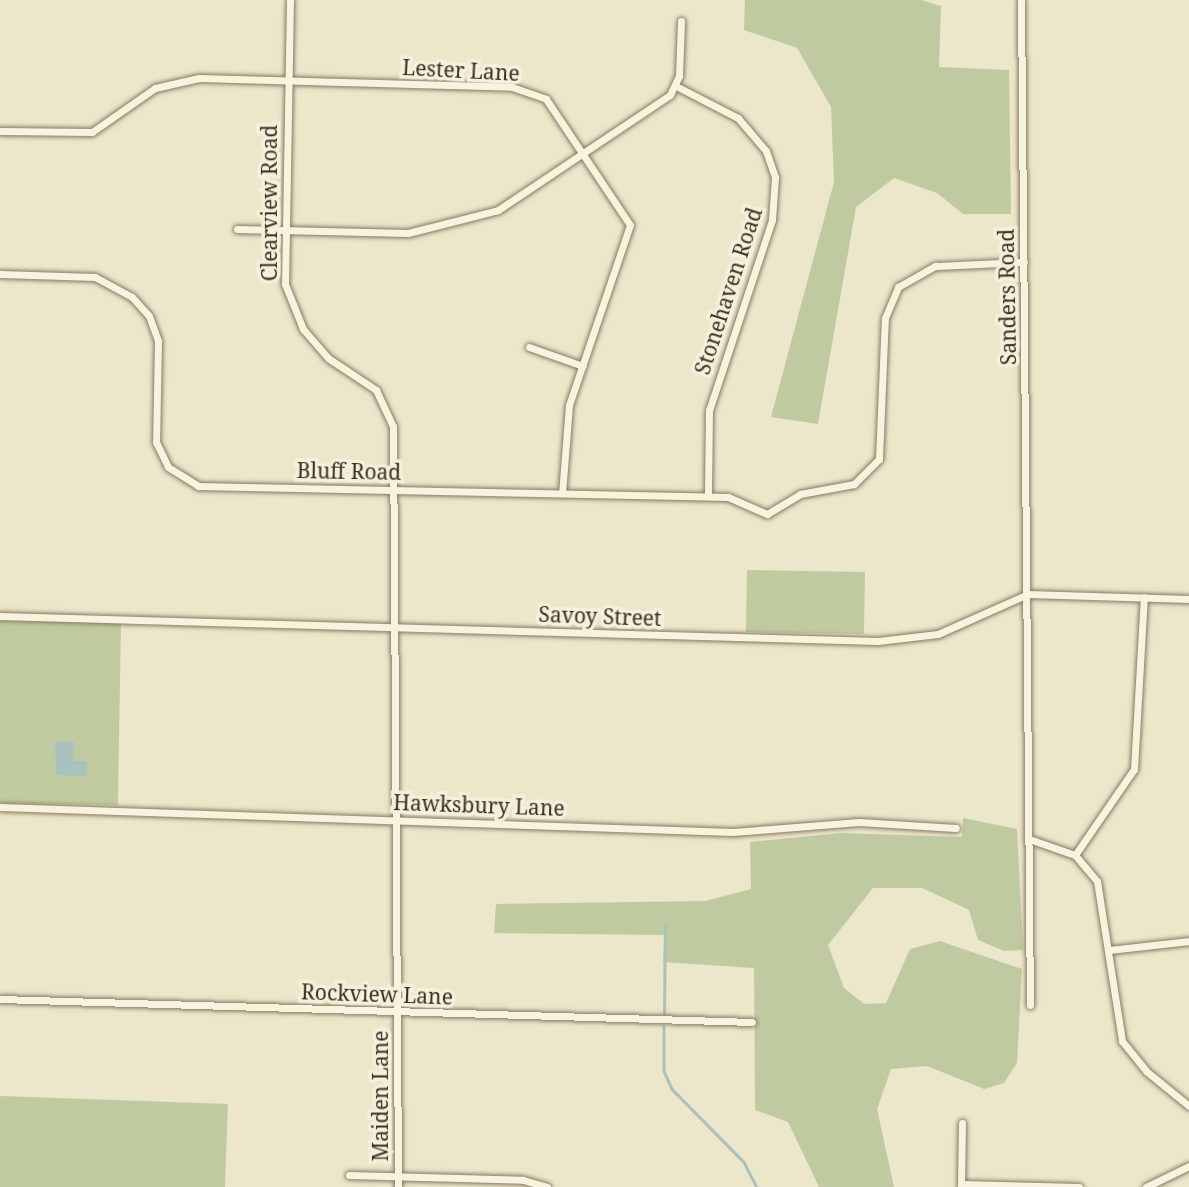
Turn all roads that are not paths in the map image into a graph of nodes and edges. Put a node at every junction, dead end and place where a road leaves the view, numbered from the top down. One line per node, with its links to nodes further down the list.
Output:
1 (290, 0): 4 (street, Clearview Road)
2 (1021, 0): 10 (street, Sanders Road)
3 (681, 21): 5 (street)
4 (287, 80): 6 (street, Lester Lane); 7 (street, Lester Lane); 9 (street, Clearview Road)
5 (676, 86): 7 (street); 16 (street, Stonehaven Road)
6 (0, 131)
7 (587, 153): 9 (street); 13 (street, Lester Lane)
8 (237, 229): 9 (street)
9 (282, 230): 14 (street, Clearview Road)
10 (1024, 262): 16 (street, Bluff Road); 17 (street, Sanders Road)
11 (0, 274): 14 (street, Bluff Road)
12 (529, 347): 13 (street)
13 (583, 366): 15 (street, Lester Lane)
14 (392, 488): 15 (street, Bluff Road); 21 (street, Clearview Road)
15 (562, 493): 16 (street, Bluff Road)
16 (708, 496)
17 (1028, 594): 18 (street, Savoy Street); 21 (street, Savoy Street); 25 (street, Sanders Road)
18 (1144, 597): 19 (street, Savoy Street); 26 (street)
19 (1189, 599)
20 (0, 616): 21 (street, Savoy Street)
21 (394, 627): 23 (street, Maiden Lane)
22 (0, 807): 23 (street, Hawksbury Lane)
23 (394, 819): 24 (street, Hawksbury Lane); 31 (street, Maiden Lane)
24 (956, 828)
25 (1029, 839): 26 (street); 30 (street, Sanders Road)
26 (1075, 855): 28 (street)
27 (1189, 941): 28 (street)
28 (1109, 950): 33 (street)
29 (0, 999): 31 (street, Rockview Lane)
30 (1030, 1005)
31 (396, 1013): 32 (street, Rockview Lane); 37 (street, Maiden Lane)
32 (752, 1022)
33 (1189, 1106)
34 (962, 1123): 38 (street)
35 (1189, 1166): 42 (street)
36 (349, 1175): 37 (street)
37 (398, 1176): 39 (street, Maiden Lane); 40 (street)
38 (961, 1185): 41 (street)
39 (398, 1187)
40 (547, 1187)
41 (1079, 1187)
42 (1146, 1187)

